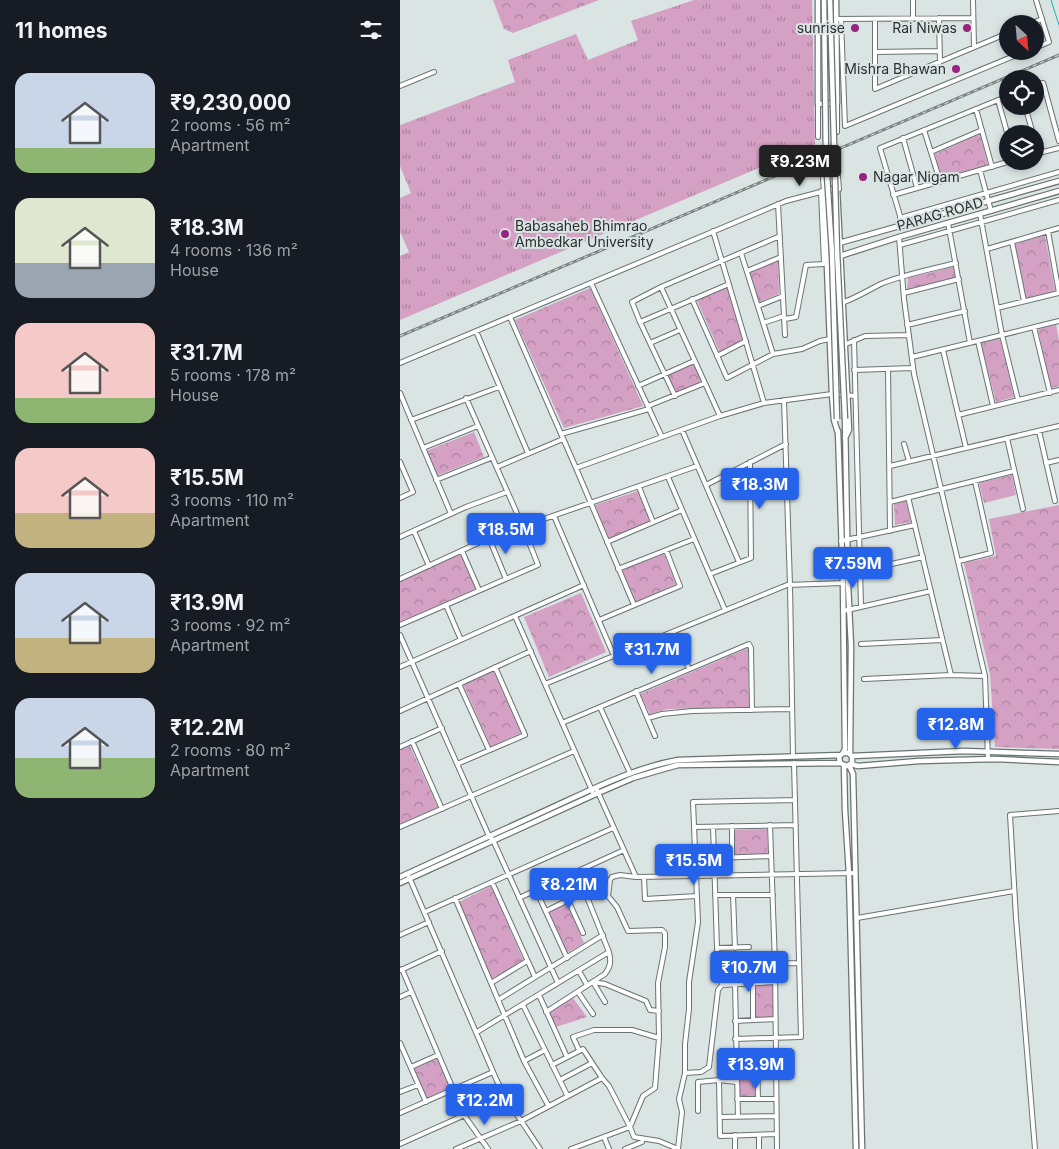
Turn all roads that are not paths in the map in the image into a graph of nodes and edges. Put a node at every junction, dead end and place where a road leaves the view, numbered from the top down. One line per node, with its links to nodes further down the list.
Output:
1 (818, 0): 27 (street)
2 (824, 0): 151 (street, bridge)
3 (830, 0): 154 (street, bridge)
4 (836, 0): 12 (street)
5 (914, 0): 9 (street)
6 (973, 0): 11 (street)
7 (1036, 0): 8 (street)
8 (1041, 15)
9 (913, 18): 10 (street); 13 (street)
10 (939, 18): 11 (street); 18 (street)
11 (973, 18): 17 (street)
12 (839, 19): 13 (street); 20 (street); 26 (street)
13 (875, 19): 19 (street)
14 (1044, 26): 16 (street)
15 (999, 37): 17 (street)
16 (1044, 44)
17 (974, 47): 21 (street)
18 (940, 51): 19 (street); 21 (street)
19 (875, 52): 21 (street)
20 (1004, 60)
21 (940, 62)
22 (434, 72): 23 (street)
23 (400, 86)
24 (1044, 86): 35 (street)
25 (998, 100): 28 (street); 29 (street)
26 (837, 103): 27 (street); 32 (street)
27 (818, 104): 33 (street)
28 (976, 109): 30 (street); 31 (street)
29 (1005, 125)
30 (924, 130): 34 (street); 37 (street)
31 (982, 130): 37 (street); 42 (street)
32 (837, 132)
33 (818, 137)
34 (903, 138): 48 (street); 53 (street)
35 (1059, 141)
36 (1059, 148): 38 (street)
37 (931, 152): 46 (street)
38 (1044, 152)
39 (837, 164): 49 (street)
40 (999, 165): 42 (street)
41 (822, 167): 50 (street)
42 (992, 167): 43 (street)
43 (980, 170): 46 (street); 54 (street)
44 (1059, 172): 47 (street)
45 (1059, 181): 47 (street, PARAG ROAD)
46 (940, 182): 48 (street)
47 (1036, 184): 52 (street, PARAG ROAD); 52 (street)
48 (917, 188): 53 (street)
49 (839, 189): 50 (street); 71 (street)
50 (822, 191): 56 (street); 72 (street); 98 (street)
51 (1059, 191): 58 (street, PARAG ROAD)
52 (1004, 193): 54 (street, PARAG ROAD); 54 (street)
53 (893, 195): 61 (street)
54 (988, 197): 57 (street, PARAG ROAD); 57 (street); 58 (street)
55 (1059, 200): 62 (street)
56 (778, 204): 65 (street); 68 (street)
57 (947, 209): 59 (street, PARAG ROAD); 59 (street)
58 (992, 211): 60 (street, PARAG ROAD)
59 (928, 214): 61 (street, PARAG ROAD); 61 (street)
60 (980, 214): 62 (street); 63 (street, PARAG ROAD)
61 (902, 222): 71 (street, PARAG ROAD)
62 (982, 222): 66 (street); 74 (street)
63 (948, 223): 66 (street); 69 (street, PARAG ROAD)
64 (1059, 228): 67 (street)
65 (714, 231): 79 (street); 84 (street)
66 (950, 231): 73 (street); 80 (street)
67 (1048, 231): 70 (street); 88 (street)
68 (780, 236): 75 (street); 77 (street)
69 (899, 237): 73 (street); 76 (street, PARAG ROAD)
70 (1012, 242): 74 (street); 91 (street)
71 (841, 243): 72 (street, PARAG ROAD); 76 (street)
72 (826, 245): 78 (street)
73 (900, 245): 82 (street)
74 (987, 249): 94 (street)
75 (741, 253): 79 (street); 81 (street)
76 (842, 255): 78 (street, PARAG ROAD); 92 (street)
77 (781, 256): 81 (street); 89 (street)
78 (827, 258): 109 (street)
79 (722, 261): 85 (street); 86 (street)
80 (956, 263): 82 (street); 83 (street)
81 (747, 271): 93 (street)
82 (902, 277): 87 (street); 92 (street)
83 (959, 279): 87 (street); 96 (street)
84 (591, 283): 97 (street); 129 (street)
85 (729, 284): 90 (street); 111 (street)
86 (661, 287): 95 (street); 99 (street)
87 (904, 293): 102 (street)
88 (1059, 293): 91 (street)
89 (783, 296): 93 (street); 98 (street)
90 (692, 299): 95 (street); 118 (street)
91 (1024, 301): 94 (street)
92 (844, 302): 115 (street)
93 (758, 306): 101 (street)
94 (997, 308): 108 (street)
95 (671, 309): 99 (street); 104 (street)
96 (965, 311): 102 (street); 114 (street)
97 (510, 317): 105 (street); 152 (street)
98 (784, 317): 101 (street); 106 (street)
99 (640, 322): 113 (street)
100 (1059, 322): 103 (street)
101 (763, 323): 117 (street)
102 (908, 325): 107 (street)
103 (1034, 327): 108 (street); 131 (street)
104 (680, 330): 113 (street); 120 (street)
105 (476, 331): 121 (street); 128 (street)
106 (785, 334)
107 (909, 335): 110 (street); 119 (street)
108 (1002, 335): 112 (street); 140 (street)
109 (830, 339): 117 (street); 133 (street)
110 (854, 340): 115 (street); 125 (street)
111 (746, 341): 118 (street); 122 (street)
112 (978, 341): 114 (street); 142 (street)
113 (650, 343): 126 (street)
114 (970, 343): 116 (street)
115 (846, 344): 135 (street)
116 (943, 350): 119 (street); 144 (street)
117 (773, 354): 122 (street)
118 (718, 356): 122 (street)
119 (912, 357): 123 (street)
120 (694, 361): 126 (street); 127 (street)
121 (400, 363)
122 (753, 364): 141 (street)
123 (913, 368): 124 (street); 161 (street)
124 (888, 369): 125 (street); 169 (street)
125 (854, 370): 136 (street)
126 (665, 374): 129 (street); 134 (street)
127 (705, 384): 134 (street); 145 (street)
128 (499, 386): 137 (street); 160 (street)
129 (638, 386): 143 (street)
130 (1059, 390): 131 (street)
131 (1050, 392): 140 (street)
132 (400, 393): 138 (street)
133 (832, 394): 135 (street); 139 (street); 151 (street)
134 (675, 396): 143 (street)
135 (848, 396): 136 (street); 154 (street)
136 (855, 396): 197 (street)
137 (466, 398): 146 (street); 147 (street)
138 (401, 399): 146 (street)
139 (784, 400): 141 (street); 156 (street)
140 (1018, 400): 142 (street)
141 (764, 403): 145 (street)
142 (993, 406): 144 (street)
143 (649, 408): 152 (street); 153 (street)
144 (958, 415): 159 (street)
145 (720, 416): 149 (street)
146 (411, 420): 158 (street)
147 (478, 426): 158 (street); 162 (street)
148 (1059, 426): 150 (street)
149 (682, 430): 153 (street); 168 (street)
150 (1039, 431): 155 (street); 167 (street)
151 (838, 433): 200 (street)
152 (562, 436): 160 (street); 172 (street)
153 (662, 437): 172 (street)
154 (845, 438): 199 (street)
155 (1007, 438): 159 (street); 173 (street)
156 (786, 444): 165 (street); 215 (street)
157 (904, 444): 166 (street)
158 (423, 448): 175 (street)
159 (966, 448): 161 (street)
160 (528, 453): 170 (street)
161 (934, 456): 166 (street); 179 (street)
162 (491, 458): 170 (street); 175 (street)
163 (1059, 460): 167 (street)
164 (400, 462): 171 (street)
165 (750, 462): 177 (street); 206 (street)
166 (908, 462): 169 (street)
167 (1046, 463): 183 (street)
168 (698, 466): 174 (street); 177 (street)
169 (890, 466): 184 (street)
170 (497, 467): 180 (street)
171 (401, 468): 182 (street)
172 (576, 468): 185 (street)
173 (1014, 471): 176 (street); 186 (street)
174 (668, 477): 178 (street); 187 (street)
175 (436, 480): 188 (street)
176 (975, 481): 179 (street); 205 (street)
177 (706, 485): 206 (street)
178 (639, 487): 185 (street); 190 (street)
179 (942, 489): 181 (street); 205 (street)
180 (506, 492): 188 (street); 192 (street)
181 (908, 497): 184 (street); 191 (street)
182 (400, 498)
183 (1055, 501)
184 (890, 502): 194 (street)
185 (590, 504): 189 (street); 201 (street)
186 (1023, 509)
187 (682, 510): 190 (street); 198 (street)
188 (451, 514): 193 (street)
189 (554, 516): 192 (street); 214 (street)
190 (653, 522): 201 (street)
191 (915, 525): 194 (street); 204 (street)
192 (523, 527): 196 (street); 212 (street)
193 (414, 531): 195 (street); 207 (street)
194 (890, 531): 197 (street)
195 (400, 537)
196 (489, 538): 203 (street); 212 (street)
197 (858, 538): 199 (street); 209 (street)
198 (694, 539): 202 (street); 210 (street)
199 (848, 540): 200 (street); 223 (street)
200 (841, 541): 213 (street)
201 (607, 542): 208 (street)
202 (666, 550): 208 (street); 219 (street)
203 (462, 551): 207 (street); 216 (street)
204 (923, 558): 209 (street); 217 (street)
205 (959, 561): 239 (street)
206 (738, 562): 210 (street)
207 (429, 566): 211 (street)
208 (618, 569): 219 (street)
209 (860, 571): 220 (street)
210 (710, 574): 221 (street)
211 (400, 579)
212 (506, 579): 216 (street)
213 (843, 582): 215 (street); 222 (street)
214 (584, 585): 224 (street); 225 (street)
215 (790, 585): 221 (street); 246 (street)
216 (479, 590): 218 (street)
217 (931, 591): 220 (street); 230 (street)
218 (446, 605): 226 (street); 229 (street)
219 (634, 605): 225 (street)
220 (861, 606): 223 (street)
221 (725, 610): 227 (street)
222 (843, 611): 223 (street); 258 (street)
223 (850, 611): 260 (street)
224 (515, 616): 229 (street); 232 (street)
225 (599, 620): 233 (street)
226 (400, 626)
227 (674, 632): 233 (street); 237 (street)
228 (400, 635): 234 (street)
229 (461, 640): 234 (street)
230 (942, 640): 231 (street); 238 (street)
231 (861, 644)
232 (531, 651): 235 (street); 242 (street)
233 (614, 656): 242 (street)
234 (413, 662): 236 (street); 244 (street)
235 (495, 667): 241 (street); 255 (street)
236 (400, 668)
237 (689, 669): 243 (street); 247 (street)
238 (951, 675): 239 (street); 240 (street)
239 (985, 676): 257 (street)
240 (864, 679)
241 (458, 684): 244 (street); 255 (street)
242 (545, 684): 250 (street)
243 (636, 692): 245 (street); 249 (street)
244 (428, 698): 248 (street); 251 (street)
245 (600, 707): 250 (street); 269 (street)
246 (792, 709): 247 (street); 261 (street)
247 (752, 710): 249 (street)
248 (400, 711)
249 (648, 718): 252 (street)
250 (562, 723): 256 (street)
251 (442, 728): 253 (street); 265 (street)
252 (655, 736)
253 (412, 742): 254 (street); 274 (street)
254 (400, 747)
255 (489, 750): 265 (street)
256 (574, 751): 270 (street); 272 (street)
257 (988, 751): 259 (street); 260 (street); 262 (street)
258 (842, 754): 260 (street); 261 (street); 266 (street)
259 (1059, 754)
260 (851, 755): 266 (street)
261 (793, 756): 267 (street)
262 (988, 759): 263 (street); 266 (street)
263 (1059, 762)
264 (794, 763): 266 (street); 268 (street); 273 (street)
265 (457, 764): 272 (street)
266 (846, 764): 288 (street); 290 (street)
267 (650, 766): 268 (street); 269 (street)
268 (652, 772): 271 (street)
269 (630, 773): 270 (street)
270 (594, 789): 271 (street); 283 (street)
271 (596, 794): 282 (street); 283 (street)
272 (471, 796): 274 (street); 283 (street)
273 (795, 800): 277 (street); 279 (street)
274 (442, 809): 281 (street)
275 (1059, 811): 303 (street)
276 (770, 825): 277 (street); 278 (street); 285 (street)
277 (796, 825): 292 (street)
278 (732, 826): 280 (street); 286 (street)
279 (694, 827): 280 (street); 297 (street)
280 (713, 827): 287 (street)
281 (400, 828)
282 (614, 828): 284 (street); 289 (street)
283 (491, 838): 289 (street); 293 (street)
284 (624, 850): 295 (street); 302 (street)
285 (771, 856): 286 (street); 291 (street)
286 (732, 857): 287 (street)
287 (714, 858): 298 (street)
288 (855, 873): 290 (street); 314 (street)
289 (509, 874): 299 (street); 310 (street)
290 (849, 874): 292 (street); 371 (street)
291 (772, 875): 292 (street); 298 (street); 306 (street)
292 (797, 875): 326 (street)
293 (409, 876): 294 (street); 300 (street); 313 (street)
294 (400, 877)
295 (636, 877): 296 (street); 348 (street)
296 (644, 877): 297 (street); 307 (street)
297 (696, 877): 298 (street); 307 (street)
298 (714, 877): 308 (street)
299 (492, 882): 309 (street); 325 (street)
300 (400, 883)
301 (593, 888): 304 (street)
302 (536, 890): 310 (street); 312 (street)
303 (1014, 891): 314 (street); 416 (street)
304 (584, 892): 311 (street); 318 (street)
305 (733, 895): 306 (street); 308 (street); 321 (street)
306 (773, 895): 327 (street)
307 (696, 896): 374 (street)
308 (715, 896): 320 (street)
309 (455, 898): 313 (street); 335 (street)
310 (520, 898): 329 (street)
311 (568, 900): 312 (street); 316 (street)
312 (546, 911): 324 (street)
313 (425, 912): 315 (street)
314 (856, 918): 371 (street)
315 (429, 922): 317 (street); 322 (street)
316 (583, 933)
317 (400, 935)
318 (603, 935): 323 (street); 324 (street)
319 (749, 947): 321 (street)
320 (716, 948): 321 (street); 328 (street)
321 (735, 948)
322 (442, 951): 330 (street); 355 (street)
323 (609, 952): 331 (street); 333 (street)
324 (567, 958): 329 (street)
325 (527, 961): 332 (street); 335 (street)
326 (799, 963): 327 (street); 356 (street)
327 (776, 964): 328 (street); 334 (street)
328 (718, 965): 338 (street)
329 (551, 967): 332 (street); 336 (street)
330 (401, 969): 341 (street)
331 (579, 971): 336 (street); 340 (street)
332 (535, 977): 345 (street)
333 (593, 982): 340 (street); 346 (street); 348 (street)
334 (775, 982): 337 (street); 352 (street)
335 (491, 983): 345 (street)
336 (558, 983): 343 (street)
337 (753, 983): 339 (street); 353 (street)
338 (722, 984): 339 (street); 374 (street)
339 (735, 984): 354 (street)
340 (587, 986): 342 (street)
341 (411, 992): 344 (street); 363 (street)
342 (578, 992): 349 (street); 350 (street)
343 (539, 995): 347 (street); 349 (street)
344 (400, 997)
345 (498, 1000): 351 (street)
346 (605, 1002)
347 (523, 1005): 351 (street); 360 (street)
348 (659, 1011): 357 (street)
349 (546, 1012): 367 (street)
350 (593, 1014)
351 (505, 1016): 355 (street); 368 (street)
352 (775, 1019): 353 (street); 356 (street)
353 (754, 1020): 354 (street)
354 (735, 1021): 358 (street)
355 (477, 1032): 373 (street)
356 (775, 1036): 358 (street); 364 (street)
357 (659, 1038): 361 (street); 396 (street)
358 (735, 1039): 365 (street)
359 (400, 1043): 362 (street)
360 (545, 1050): 368 (street); 370 (street)
361 (579, 1050): 367 (street); 369 (street)
362 (402, 1053): 372 (street)
363 (438, 1055): 372 (street); 381 (street)
364 (775, 1055): 366 (street); 386 (street)
365 (736, 1056): 366 (street); 378 (street)
366 (757, 1056): 385 (street)
367 (566, 1057): 370 (street)
368 (524, 1061): 388 (street)
369 (592, 1063): 375 (street); 376 (street)
370 (552, 1065): 376 (street)
371 (857, 1066): 414 (street); 415 (street)
372 (411, 1067): 379 (street)
373 (493, 1072): 381 (street); 383 (street)
374 (685, 1073): 402 (street)
375 (602, 1078): 382 (street); 396 (street)
376 (560, 1080): 382 (street)
377 (719, 1080): 378 (street); 389 (street); 393 (street)
378 (736, 1082): 384 (street)
379 (418, 1085): 380 (street); 387 (street)
380 (401, 1090)
381 (453, 1090): 387 (street); 391 (street)
382 (567, 1095): 388 (street)
383 (505, 1097): 391 (street); 395 (street)
384 (737, 1099): 385 (street); 394 (street)
385 (758, 1099): 386 (street)
386 (776, 1099): 392 (street)
387 (426, 1102): 390 (street)
388 (548, 1106): 395 (street)
389 (698, 1111)
390 (400, 1113)
391 (464, 1115): 401 (street); 403 (street)
392 (776, 1116): 394 (street); 397 (street)
393 (720, 1117): 394 (street); 398 (street)
394 (738, 1117)
395 (521, 1121): 401 (street); 406 (street)
396 (630, 1127): 400 (street); 402 (street)
397 (777, 1134): 399 (street); 413 (street)
398 (735, 1135): 399 (street); 411 (street)
399 (759, 1135): 412 (street)
400 (604, 1137): 407 (street); 408 (street)
401 (480, 1138): 404 (street); 405 (street)
402 (641, 1140): 409 (street); 410 (street)
403 (400, 1144)
404 (456, 1149)
405 (488, 1149)
406 (540, 1149)
407 (571, 1149)
408 (609, 1149)
409 (625, 1149)
410 (644, 1149)
411 (735, 1149)
412 (759, 1149)
413 (777, 1149)
414 (856, 1149)
415 (862, 1149)
416 (1035, 1149)

